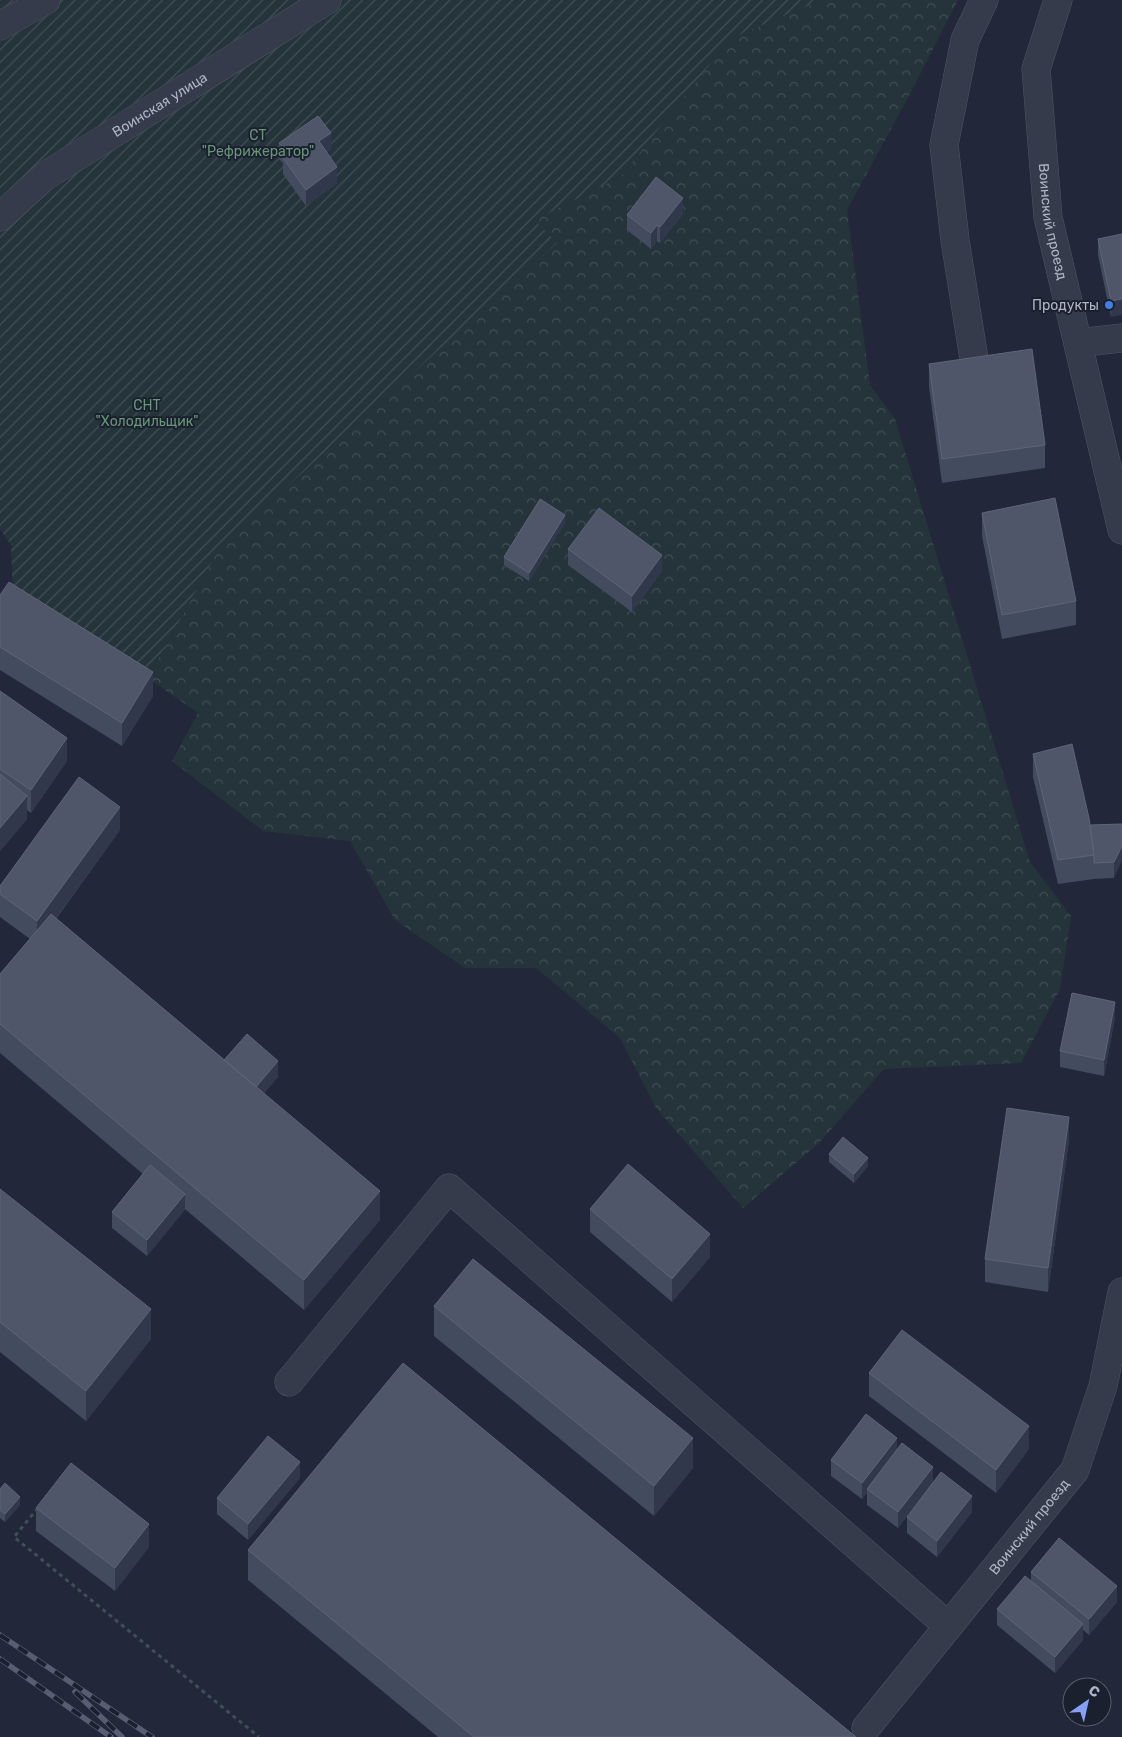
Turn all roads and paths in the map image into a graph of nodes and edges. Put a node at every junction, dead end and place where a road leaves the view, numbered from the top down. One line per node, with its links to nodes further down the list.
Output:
1 (46, 0): 5 (street)
2 (327, 0): 6 (street, Воинская улица)
3 (984, 0): 9 (street)
4 (1058, 0): 8 (street, Воинский проезд)
5 (0, 26)
6 (0, 217)
7 (1122, 338): 8 (street)
8 (1078, 343): 10 (street, Воинский проезд)
9 (974, 366)
10 (1122, 530)
11 (1122, 1292): 14 (street, Воинский проезд)
12 (289, 1382): 14 (street)
13 (44, 1500): 16 (path)
14 (948, 1626): 15 (street, Воинский проезд)
15 (866, 1728)
16 (259, 1737)

